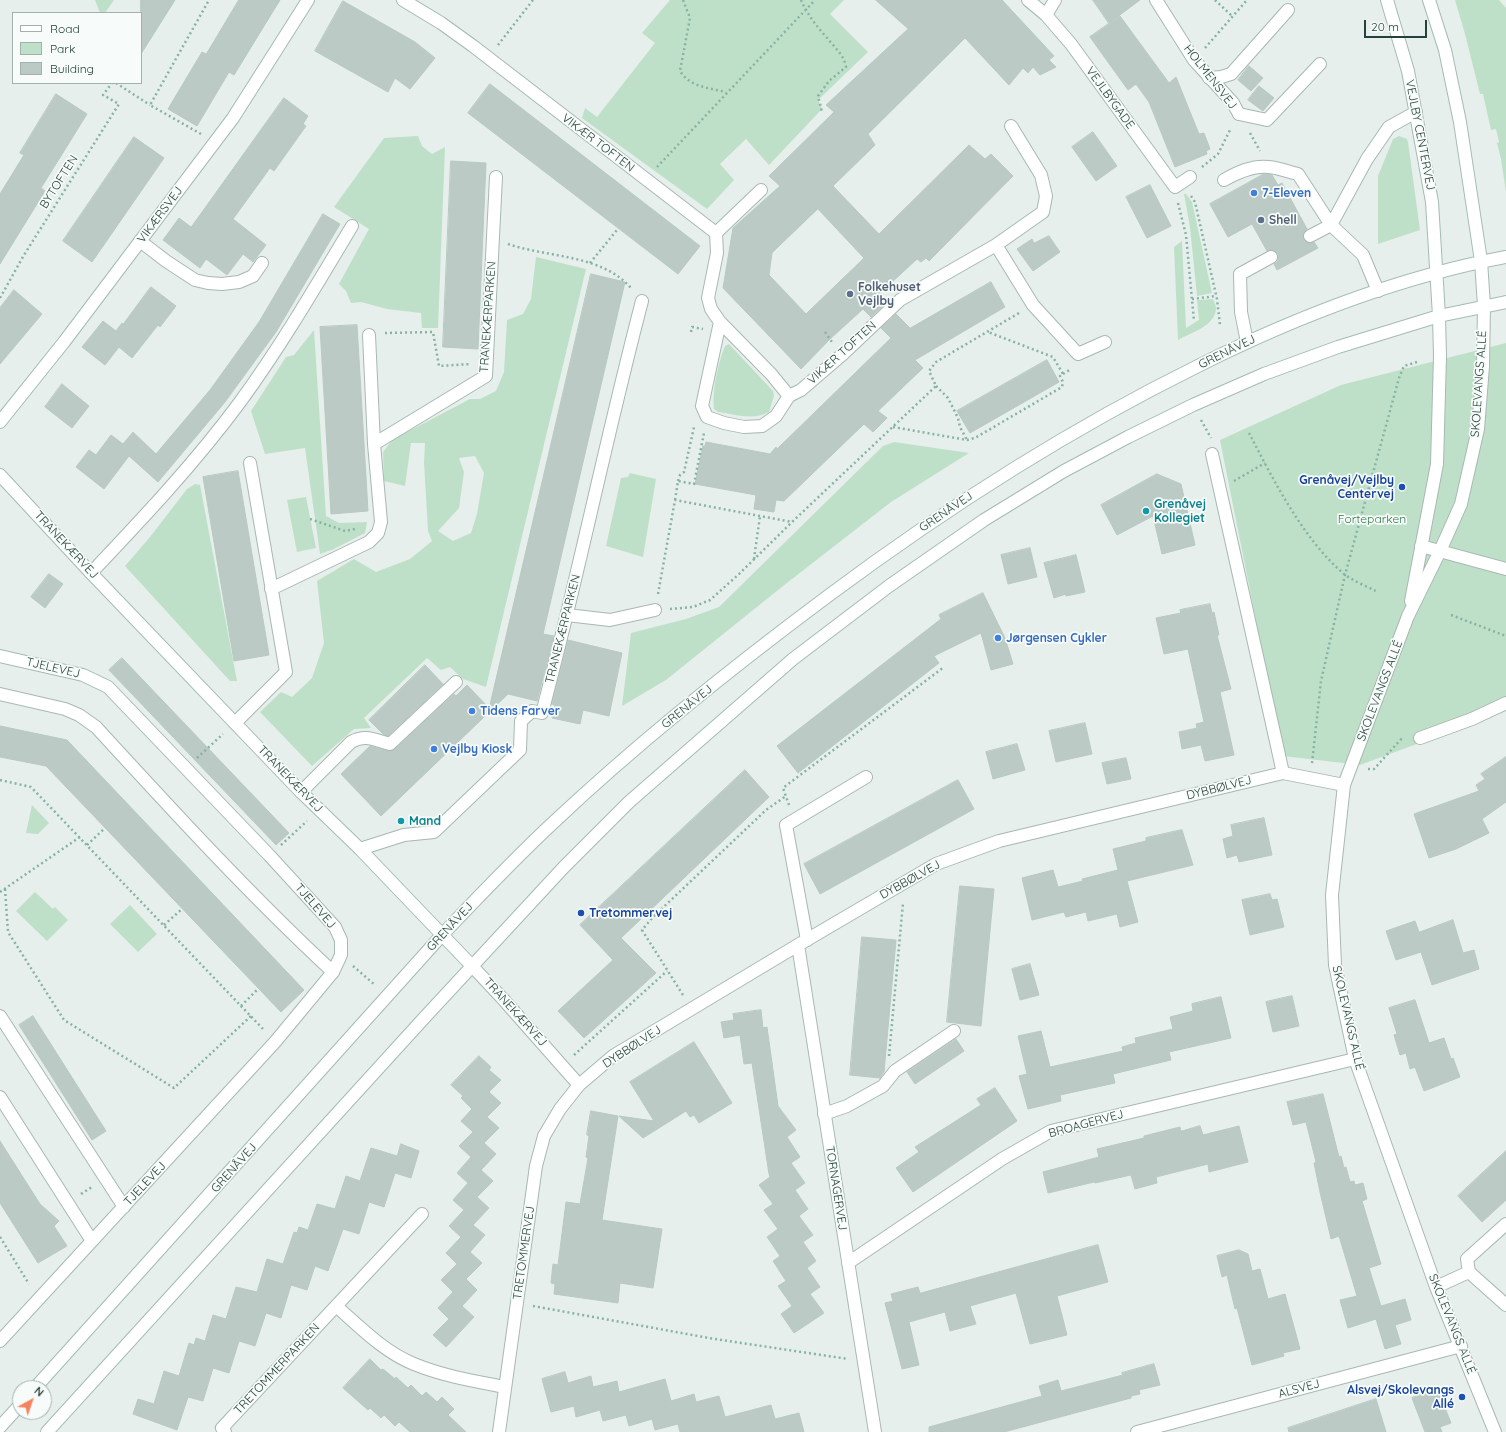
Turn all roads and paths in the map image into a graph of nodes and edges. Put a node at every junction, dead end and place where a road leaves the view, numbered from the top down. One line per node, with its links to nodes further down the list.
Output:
1 (209, 0): 26 (path)
2 (308, 0): 31 (street, VIKÆRSVEJ)
3 (403, 0): 19 (street, VIKÆR TOFTEN)
4 (533, 0): 19 (path)
5 (683, 0): 25 (path)
6 (801, 0): 15 (path)
7 (815, 0): 15 (path)
8 (1028, 0): 17 (street, VEJLBYGADE)
9 (1055, 0): 17 (street)
10 (1156, 0): 20 (street, HOLMENSVEJ)
11 (1215, 0): 18 (path)
12 (1247, 0): 18 (path)
13 (1387, 0): 28 (street, VEJLBY CENTERVEJ)
14 (1429, 0): 48 (street)
15 (805, 10): 25 (path); 27 (path)
16 (1288, 10): 22 (street)
17 (1046, 16): 36 (street, VEJLBYGADE)
18 (1232, 16): 20 (path)
19 (488, 58): 34 (street, VIKÆR TOFTEN)
20 (1194, 60): 22 (street, HOLMENSVEJ)
21 (1320, 64): 29 (street)
22 (1210, 78): 29 (street, HOLMENSVEJ)
23 (111, 84): 54 (path, BYTOFTEN)
24 (118, 84): 26 (path)
25 (726, 92): 34 (path)
26 (150, 104): 31 (path)
27 (822, 112)
28 (1416, 112): 38 (street); 51 (street, VEJLBY CENTERVEJ)
29 (1239, 114): 32 (path); 36 (path)
30 (1011, 126): 45 (street, VIKÆR TOFTEN)
31 (214, 142): 44 (street, VIKÆRSVEJ)
32 (1270, 167): 35 (street); 38 (street)
33 (496, 177): 43 (street, TRANEKÆRPARKEN)
34 (645, 179): 41 (street, VIKÆR TOFTEN)
35 (1224, 180)
36 (1182, 182): 53 (path); 55 (path)
37 (761, 190): 41 (street)
38 (1331, 225): 42 (street); 52 (street)
39 (352, 226): 94 (street)
40 (617, 230): 49 (path)
41 (716, 233): 62 (street)
42 (1310, 236)
43 (493, 238): 49 (path); 68 (street, TRANEKÆRPARKEN)
44 (140, 241): 50 (street); 74 (street, VIKÆRSVEJ)
45 (996, 245): 58 (street); 71 (street, VIKÆR TOFTEN)
46 (1506, 257): 48 (street, GRENÅVEJ)
47 (1270, 258): 67 (street)
48 (1481, 261): 51 (street, GRENÅVEJ); 59 (street, SKOLEVANGS ALLÉ)
49 (590, 263): 56 (path)
50 (262, 264)
51 (1437, 273): 52 (street, GRENÅVEJ); 60 (street, VEJLBY CENTERVEJ)
52 (1378, 291): 67 (street, GRENÅVEJ)
53 (1216, 296): 55 (path); 63 (path)
54 (0, 298)
55 (1192, 299): 61 (path)
56 (642, 301): 99 (street, TRANEKÆRPARKEN)
57 (1506, 302): 59 (street)
58 (1033, 304): 64 (path); 66 (street)
59 (1484, 306): 60 (street); 91 (street, SKOLEVANGS ALLÉ)
60 (1439, 316): 72 (street); 90 (street, SKOLEVANGS ALLÉ)
61 (1194, 321)
62 (720, 322): 71 (street); 73 (street)
63 (1220, 325)
64 (987, 332): 70 (path); 77 (path)
65 (369, 335): 68 (path); 78 (street)
66 (1105, 342)
67 (1247, 342): 131 (street, GRENÅVEJ)
68 (487, 352): 78 (street, TRANEKÆRPARKEN)
69 (1417, 362): 95 (path)
70 (936, 386): 75 (path); 77 (path)
71 (789, 396): 73 (street, VIKÆR TOFTEN)
72 (1193, 405): 79 (path); 134 (street)
73 (708, 417): 83 (path); 83 (path)
74 (0, 422)
75 (893, 427): 77 (path); 89 (path)
76 (1249, 433): 80 (path)
77 (967, 440)
78 (374, 444): 86 (street)
79 (1212, 454): 84 (street)
80 (1265, 463): 84 (path); 95 (path)
81 (250, 464): 96 (street)
82 (0, 474): 94 (street, TRANEKÆRVEJ)
83 (678, 481): 85 (path)
84 (1220, 489): 112 (street)
85 (675, 500): 87 (path); 98 (path)
86 (380, 510): 88 (path); 96 (street)
87 (760, 516): 89 (path); 92 (path)
88 (310, 519)
89 (792, 522): 92 (path)
90 (1421, 546): 91 (street); 101 (street, SKOLEVANGS ALLÉ)
91 (1440, 551): 93 (street); 101 (street, SKOLEVANGS ALLÉ)
92 (753, 560): 98 (path)
93 (1506, 569)
94 (91, 573): 108 (street, TRANEKÆRVEJ)
95 (1345, 575): 97 (path); 114 (path)
96 (271, 589): 108 (street)
97 (1376, 591)
98 (655, 610): 99 (street)
99 (567, 615): 124 (street, TRANEKÆRPARKEN)
100 (1451, 615): 102 (path)
101 (1408, 616): 110 (street, SKOLEVANGS ALLÉ)
102 (1506, 636)
103 (0, 656): 111 (street, TJELEVEJ)
104 (944, 667): 118 (path)
105 (456, 682): 117 (street)
106 (0, 694): 136 (street)
107 (1506, 703): 109 (street)
108 (235, 723): 111 (path); 117 (street, TRANEKÆRVEJ)
109 (1420, 738): 110 (path)
110 (1351, 766): 116 (street, SKOLEVANGS ALLÉ)
111 (185, 768): 125 (street, TJELEVEJ)
112 (1283, 773): 114 (street, DYBBØLVEJ); 126 (street, DYBBØLVEJ)
113 (866, 776): 120 (street)
114 (1310, 777): 116 (street, DYBBØLVEJ)
115 (0, 780): 122 (path)
116 (1344, 785): 145 (street, SKOLEVANGS ALLÉ)
117 (301, 792): 119 (street, TRANEKÆRVEJ)
118 (786, 796): 120 (path); 135 (path)
119 (320, 810): 124 (street, TRANEKÆRVEJ); 125 (path)
120 (794, 820): 132 (street, TORNAGERVEJ)
121 (105, 828): 123 (path)
122 (80, 837): 123 (path); 127 (path)
123 (87, 844): 130 (path)
124 (360, 849): 131 (street, TRANEKÆRVEJ)
125 (269, 856): 133 (street, TJELEVEJ)
126 (898, 886): 132 (street, DYBBØLVEJ); 147 (path)
127 (5, 889): 128 (path); 142 (path)
128 (0, 892)
129 (182, 909): 130 (path)
130 (164, 925): 139 (path)
131 (442, 935): 134 (street, TRANEKÆRVEJ); 138 (street, GRENÅVEJ)
132 (802, 942): 140 (street, DYBBØLVEJ); 150 (street, TORNAGERVEJ)
133 (341, 955): 136 (street, TJELEVEJ); 138 (path)
134 (472, 966): 146 (street, TRANEKÆRVEJ); 172 (street)
135 (667, 971): 140 (path); 146 (path)
136 (333, 972): 144 (street, TJELEVEJ)
137 (258, 989): 139 (path)
138 (388, 996): 168 (street, GRENÅVEJ)
139 (241, 1006): 142 (path)
140 (692, 1009): 148 (street, DYBBØLVEJ)
141 (0, 1016): 151 (street)
142 (251, 1016): 144 (path)
143 (954, 1031): 147 (street)
144 (276, 1042): 153 (street, TJELEVEJ)
145 (1355, 1059): 158 (street, BROAGERVEJ); 160 (street, SKOLEVANGS ALLÉ)
146 (562, 1065): 148 (street, TRANEKÆRVEJ)
147 (895, 1071): 150 (street)
148 (579, 1084): 162 (street, TRETOMMERVEJ)
149 (0, 1097): 152 (street)
150 (824, 1114): 158 (street, TORNAGERVEJ)
151 (106, 1177): 152 (path); 153 (street)
152 (68, 1202): 157 (street)
153 (124, 1207): 157 (street, TJELEVEJ)
154 (422, 1214): 164 (street, TRETOMMERPARKEN)
155 (1506, 1224): 159 (street)
156 (0, 1237): 161 (path)
157 (92, 1241): 161 (street, TJELEVEJ)
158 (848, 1263): 167 (street, TORNAGERVEJ)
159 (1469, 1272): 160 (street); 163 (street)
160 (1436, 1287): 166 (street, SKOLEVANGS ALLÉ)
161 (38, 1299): 165 (street, TJELEVEJ)
162 (517, 1304): 167 (path); 169 (street, TRETOMMERVEJ)
163 (1506, 1305)
164 (336, 1306): 169 (street); 173 (street, TRETOMMERPARKEN)
165 (0, 1340)
166 (1461, 1346): 176 (street, ALSVEJ); 177 (street, SKOLEVANGS ALLÉ)
167 (864, 1362): 175 (street, TORNAGERVEJ)
168 (42, 1380)
169 (505, 1387): 174 (street, TRETOMMERVEJ)
170 (12, 1414): 171 (street)
171 (0, 1427)
172 (47, 1432)
173 (225, 1432)
174 (499, 1432)
175 (875, 1432)
176 (1137, 1432)
177 (1495, 1432)

